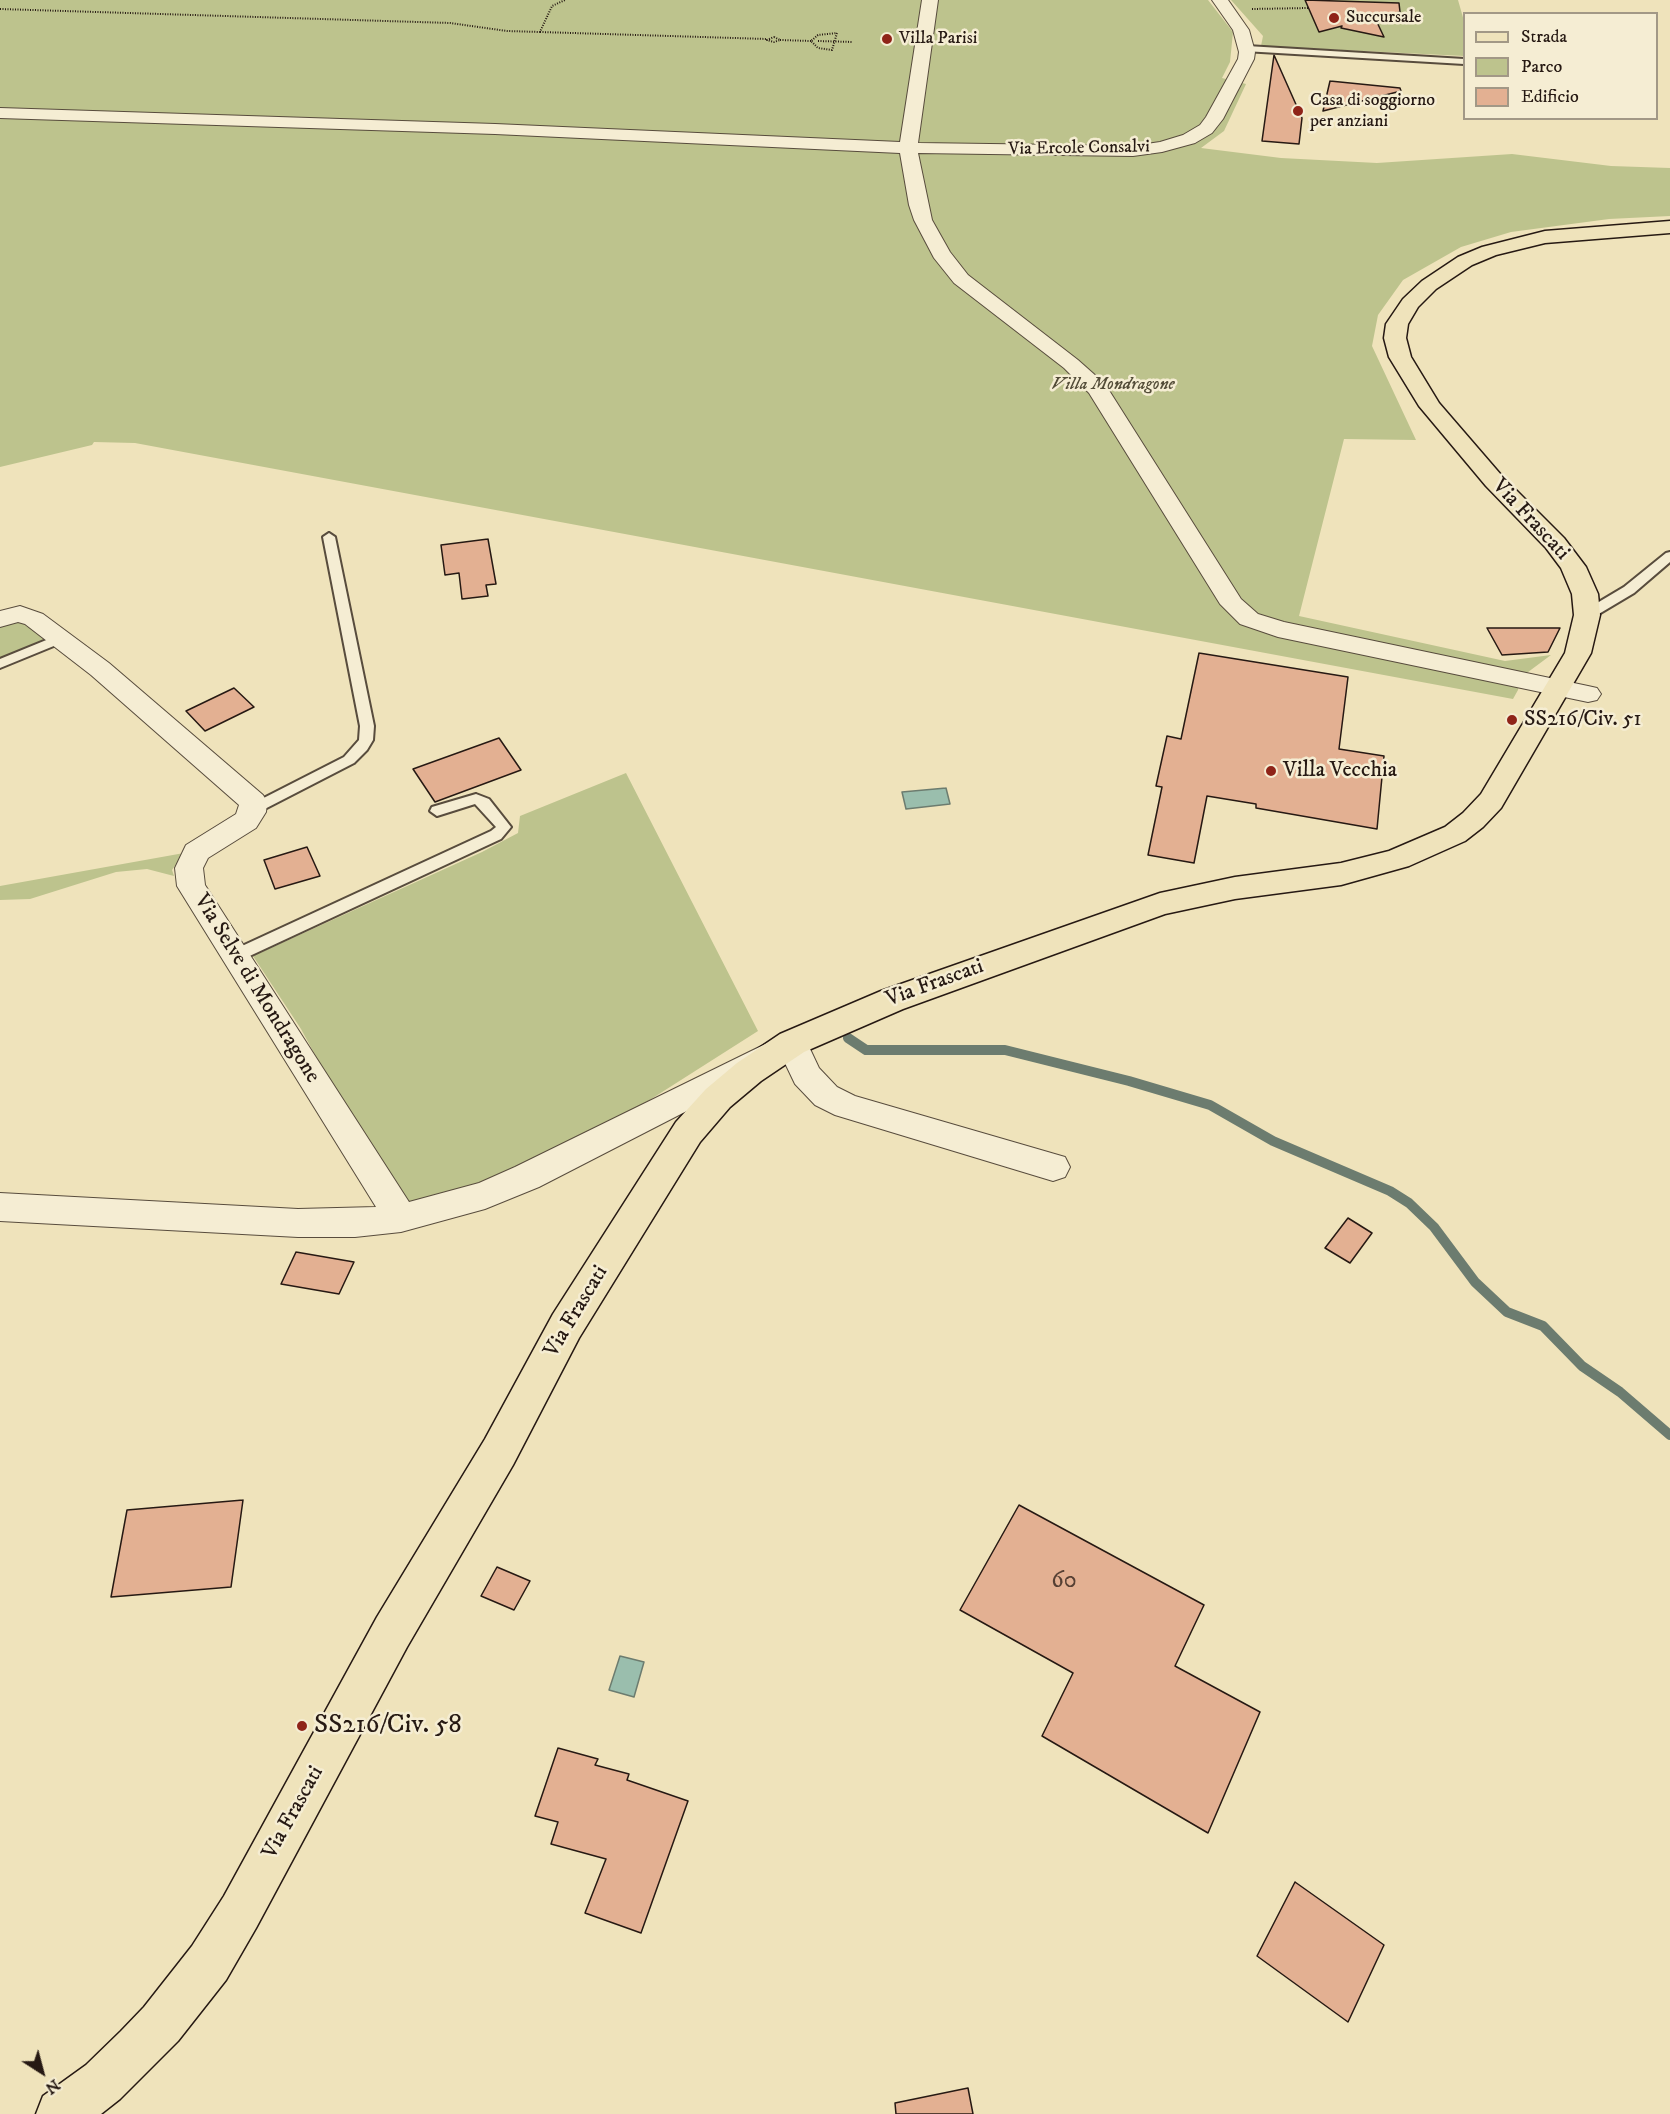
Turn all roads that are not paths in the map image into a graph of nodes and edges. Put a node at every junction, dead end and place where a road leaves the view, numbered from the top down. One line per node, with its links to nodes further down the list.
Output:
1 (930, 0): 6 (street)
2 (1223, 4): 3 (street)
3 (1247, 49): 4 (lane); 6 (street, Via Ercole Consalvi)
4 (1463, 62)
5 (0, 113): 6 (street, Via Ercole Consalvi)
6 (908, 148): 14 (street)
7 (1670, 227): 10 (main road, Via Frascati)
8 (329, 537): 15 (lane)
9 (1670, 556): 10 (lane)
10 (1587, 615): 14 (main road, Via Frascati)
11 (0, 619): 12 (street)
12 (61, 638): 13 (lane); 15 (street)
13 (0, 664)
14 (1573, 690): 18 (main road, Via Frascati)
15 (253, 810): 17 (street, Via Selve di Mondragone)
16 (437, 811): 17 (lane)
17 (234, 956): 21 (street, Via Selve di Mondragone)
18 (792, 1043): 19 (street); 21 (street); 22 (main road, Via Frascati)
19 (1053, 1167)
20 (0, 1207): 21 (street)
21 (400, 1218)
22 (61, 2114)

